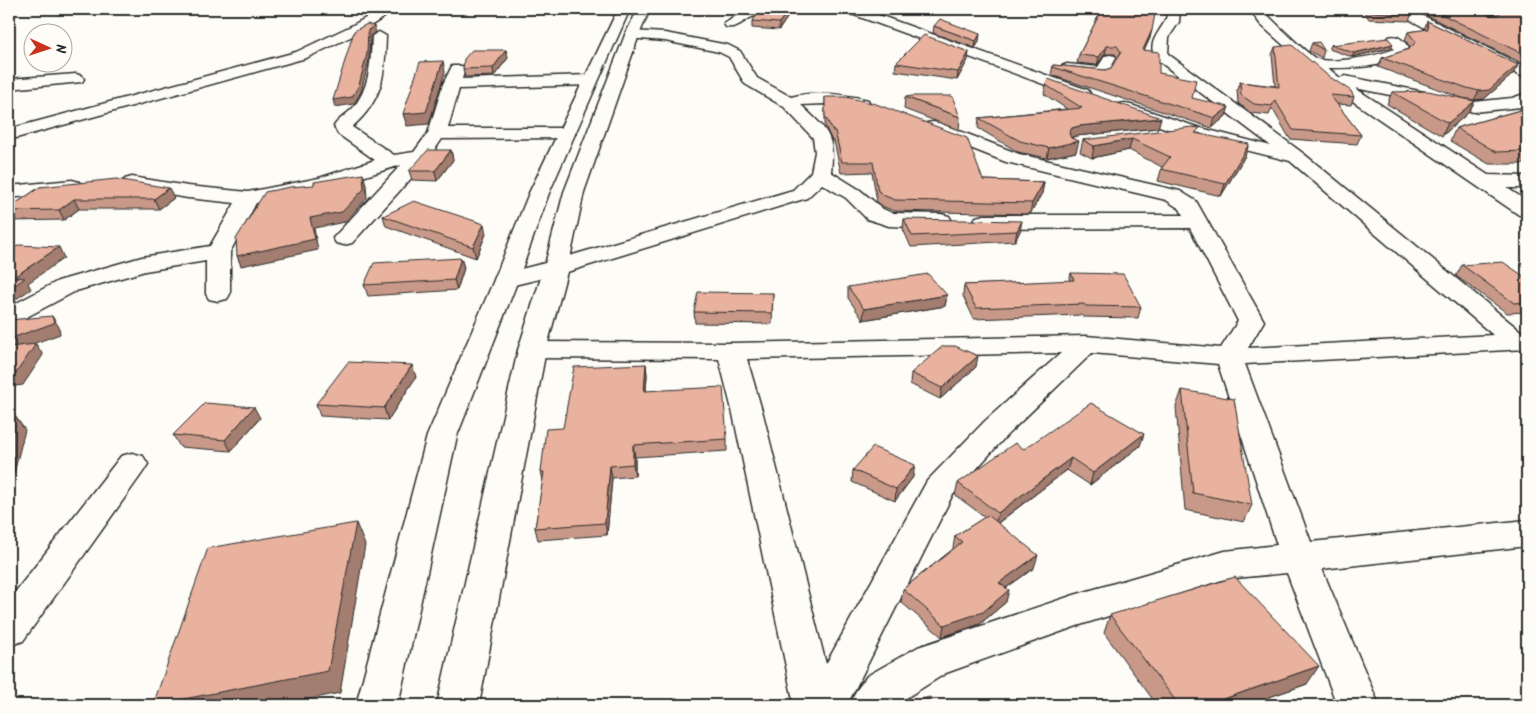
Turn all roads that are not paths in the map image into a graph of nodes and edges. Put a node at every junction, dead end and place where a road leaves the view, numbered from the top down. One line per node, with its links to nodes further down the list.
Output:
1 (391, 9): 30 (street)
2 (624, 9): 19 (street)
3 (644, 9): 11 (street)
4 (777, 9): 9 (street)
5 (852, 9): 14 (street)
6 (1174, 9): 33 (street)
7 (1255, 9): 15 (street)
8 (1401, 9): 16 (street)
9 (731, 24)
10 (379, 36): 34 (street)
11 (632, 36): 22 (street); 44 (street)
12 (1394, 40): 15 (street)
13 (1110, 59): 14 (street)
14 (991, 60): 27 (street)
15 (1313, 63): 18 (street)
16 (1527, 74)
17 (76, 79): 20 (street)
18 (1331, 79): 23 (street); 36 (street)
19 (590, 80): 28 (street); 29 (street)
20 (9, 84)
21 (1527, 98): 23 (street)
22 (790, 104): 24 (street); 35 (street)
23 (1474, 107): 25 (street)
24 (881, 108)
25 (1518, 117)
26 (909, 118): 41 (street)
27 (1191, 131): 31 (street); 33 (street)
28 (566, 133): 29 (street); 45 (street)
29 (438, 134): 32 (street)
30 (9, 135)
31 (1153, 135)
32 (420, 157): 34 (street); 42 (street)
33 (1299, 159): 48 (street)
34 (390, 161): 39 (street)
35 (821, 174): 41 (street); 44 (street)
36 (1486, 181): 37 (street); 40 (street)
37 (1527, 182)
38 (9, 192): 39 (street)
39 (248, 198): 43 (street)
40 (1527, 210)
41 (1197, 221): 52 (street)
42 (344, 238)
43 (218, 252): 46 (street); 47 (street)
44 (556, 268): 45 (street); 50 (street)
45 (506, 280): 57 (street)
46 (218, 294)
47 (9, 320)
48 (1522, 341): 52 (street)
49 (1086, 344): 51 (street); 52 (street); 60 (street)
50 (532, 350): 51 (street); 58 (street)
51 (731, 351): 59 (street)
52 (1230, 357): 55 (street)
53 (132, 464): 56 (street)
54 (1527, 533): 55 (street)
55 (1299, 557): 61 (street); 62 (street)
56 (9, 628)
57 (377, 705)
58 (458, 705)
59 (814, 705)
60 (825, 705)
61 (871, 705)
62 (1358, 705)

